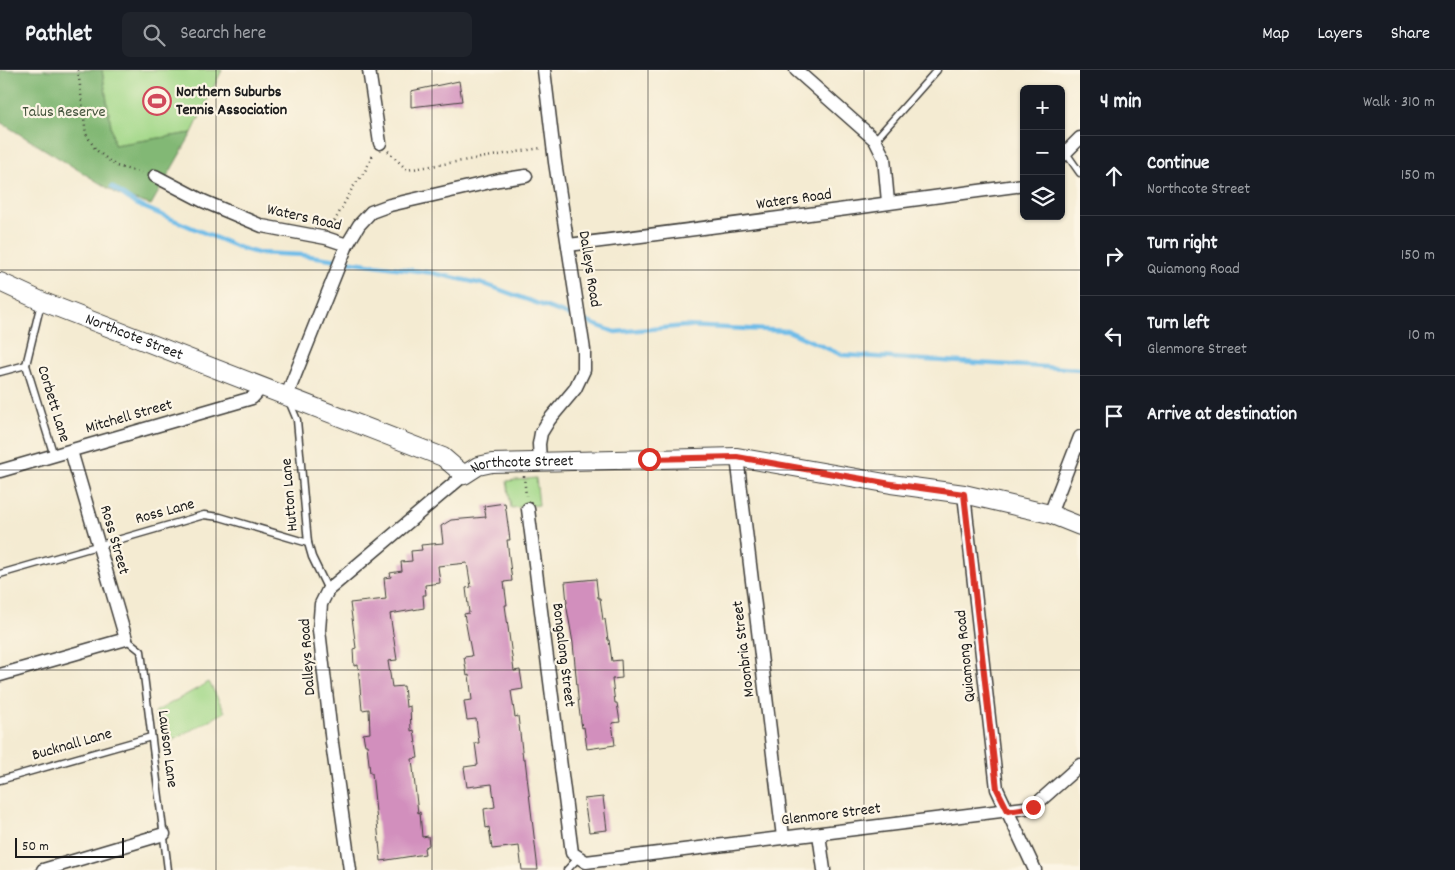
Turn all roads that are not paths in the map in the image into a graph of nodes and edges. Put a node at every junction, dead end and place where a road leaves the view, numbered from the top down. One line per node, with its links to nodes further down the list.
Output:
1 (370, 70): 7 (street)
2 (544, 70): 16 (street, Dalleys Road)
3 (796, 70): 6 (street)
4 (937, 70): 6 (lane)
5 (1080, 138): 8 (street)
6 (875, 140): 14 (street)
7 (380, 143)
8 (1065, 154)
9 (1065, 156): 10 (lane)
10 (1080, 173)
11 (156, 176): 15 (street, Waters Road)
12 (526, 176): 15 (street, Waters Road)
13 (1020, 186): 14 (street, Waters Road)
14 (888, 202): 16 (street, Waters Road)
15 (347, 245): 22 (street)
16 (568, 245): 27 (street, Dalleys Road)
17 (0, 282): 18 (street, Northcote Street)
18 (42, 301): 19 (lane, Corbett Lane); 21 (street, Northcote Street)
19 (26, 364): 20 (lane); 25 (lane, Corbett Lane)
20 (0, 372)
21 (263, 386): 22 (street, Northcote Street); 24 (street, Mitchell Street)
22 (287, 395): 29 (street, Northcote Street); 34 (lane, Hutton Lane)
23 (1080, 437): 32 (street)
24 (71, 451): 25 (street, Mitchell Street); 35 (street, Ross Street)
25 (54, 456): 28 (street, Mitchell Street)
26 (737, 457): 27 (street, Northcote Street); 30 (street, Northcote Street); 46 (street, Moonbria Street)
27 (540, 462): 29 (street, Northcote Street)
28 (0, 471)
29 (464, 475): 37 (street)
30 (964, 494): 32 (street, Northcote Street); 43 (street, Quiamong Road)
31 (528, 510): 47 (street, Bongalong Street)
32 (1050, 514): 33 (street, Northcote Street)
33 (1080, 526)
34 (308, 543): 35 (lane, Ross Lane); 37 (lane, Hutton Lane)
35 (98, 545): 36 (lane, Ross Lane); 38 (street, Ross Street)
36 (0, 574)
37 (328, 590): 50 (street, Dalleys Road)
38 (126, 639): 39 (street); 40 (lane, Lawson Lane)
39 (0, 675)
40 (151, 737): 42 (lane, Bucknall Lane); 44 (lane, Lawson Lane)
41 (1080, 765): 43 (street, Glenmore Street)
42 (0, 780)
43 (1008, 811): 45 (street, Glenmore Street); 53 (street, Quiamong Road)
44 (164, 834): 48 (street); 49 (lane, Lawson Lane)
45 (819, 834): 46 (street, Glenmore Street); 52 (street)
46 (783, 837): 47 (street, Glenmore Street)
47 (576, 855): 51 (lane)
48 (43, 870)
49 (168, 870)
50 (350, 870)
51 (567, 870)
52 (824, 870)
53 (1035, 870)

